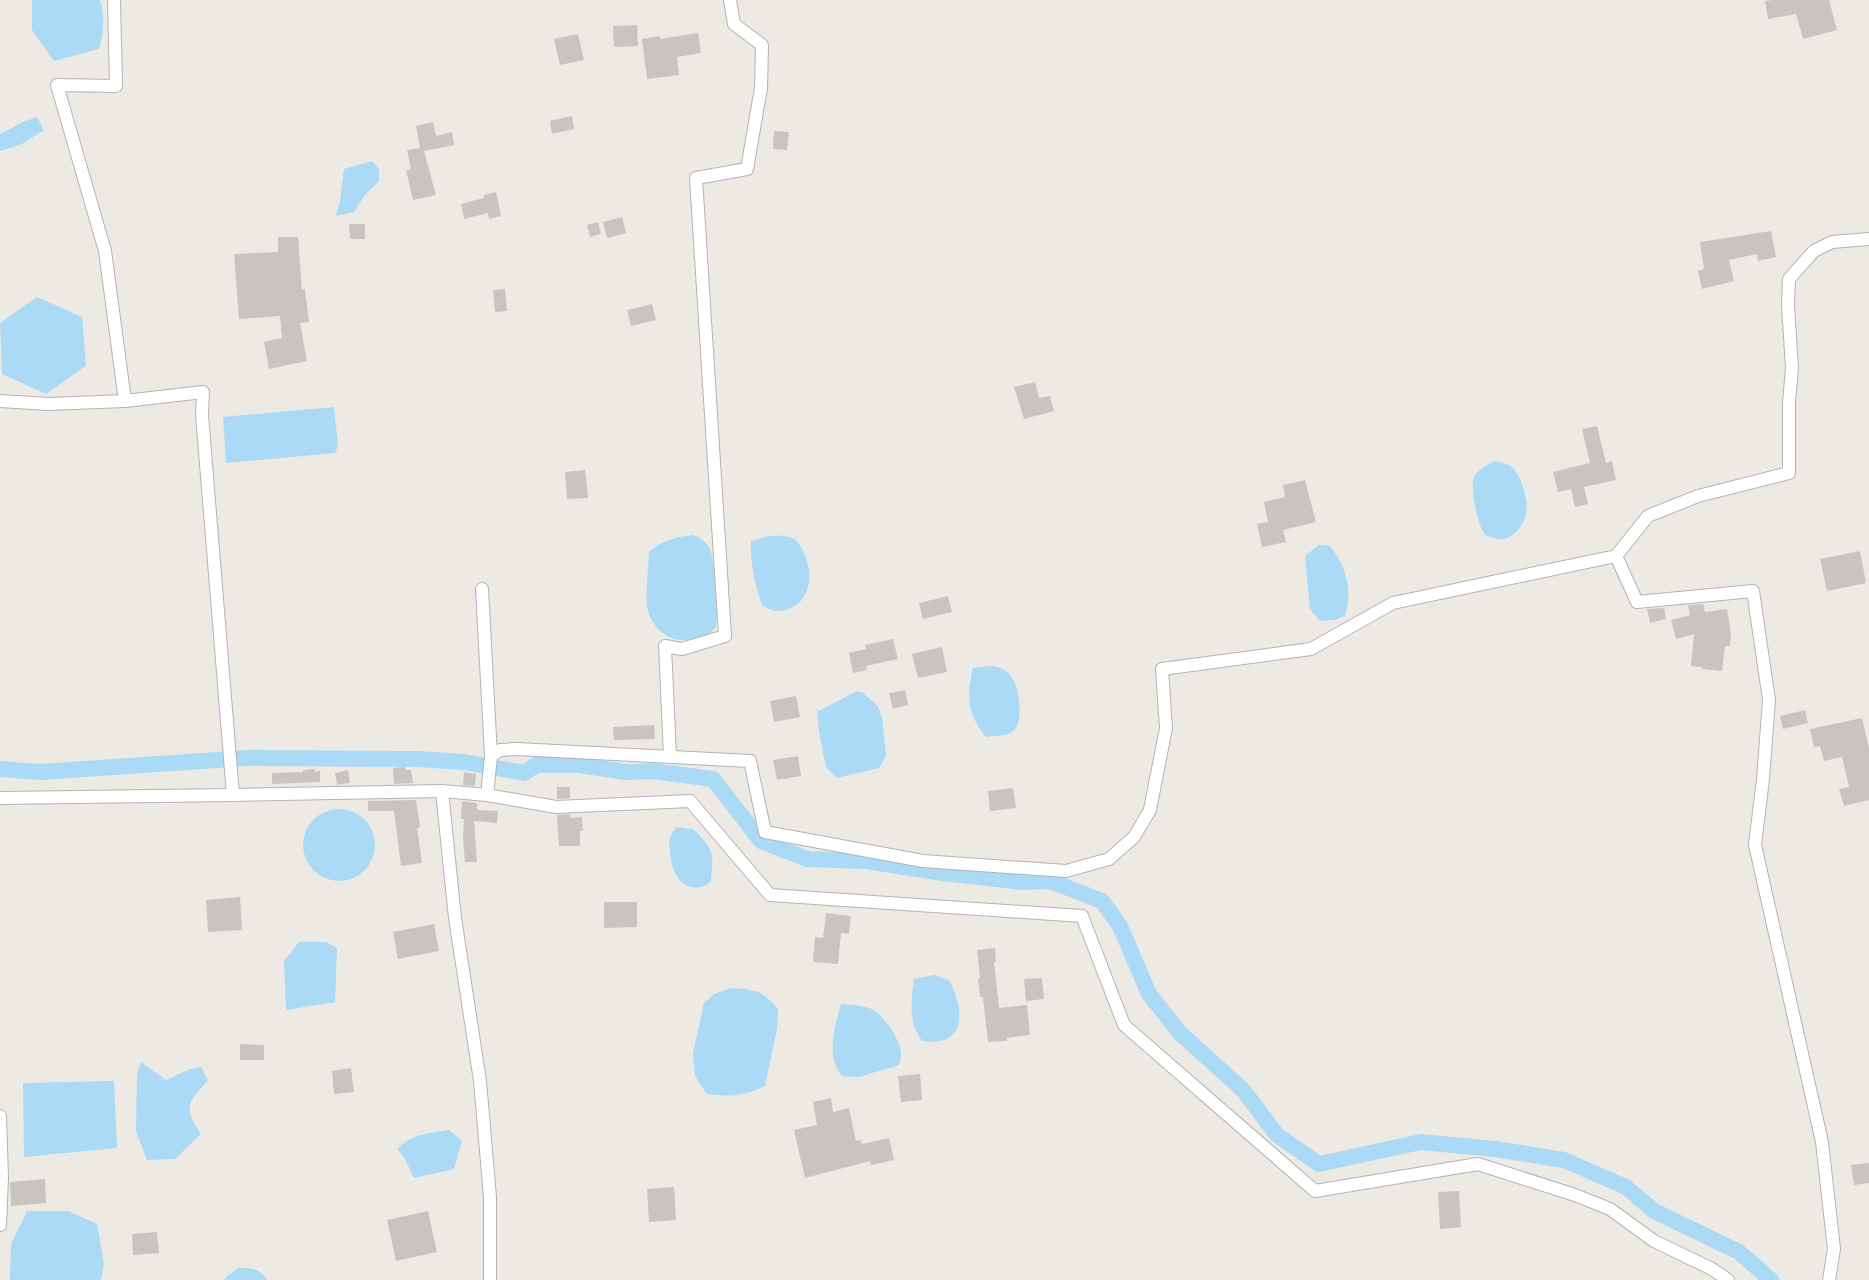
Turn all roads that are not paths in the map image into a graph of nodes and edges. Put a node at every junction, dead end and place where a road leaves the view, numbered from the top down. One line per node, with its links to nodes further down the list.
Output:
1 (114, 0): 4 (street)
2 (730, 0): 9 (street)
3 (1869, 239): 6 (street)
4 (125, 401): 5 (street); 12 (street)
5 (0, 402)
6 (1616, 556): 9 (street); 18 (street)
7 (482, 589): 8 (street)
8 (491, 756): 9 (street); 11 (street)
9 (670, 756)
10 (442, 790): 11 (street); 12 (street); 16 (street)
11 (488, 793): 17 (street)
12 (233, 795): 13 (street)
13 (0, 798)
14 (0, 1116): 15 (street)
15 (0, 1225)
16 (490, 1280)
17 (1728, 1280)
18 (1829, 1280)

